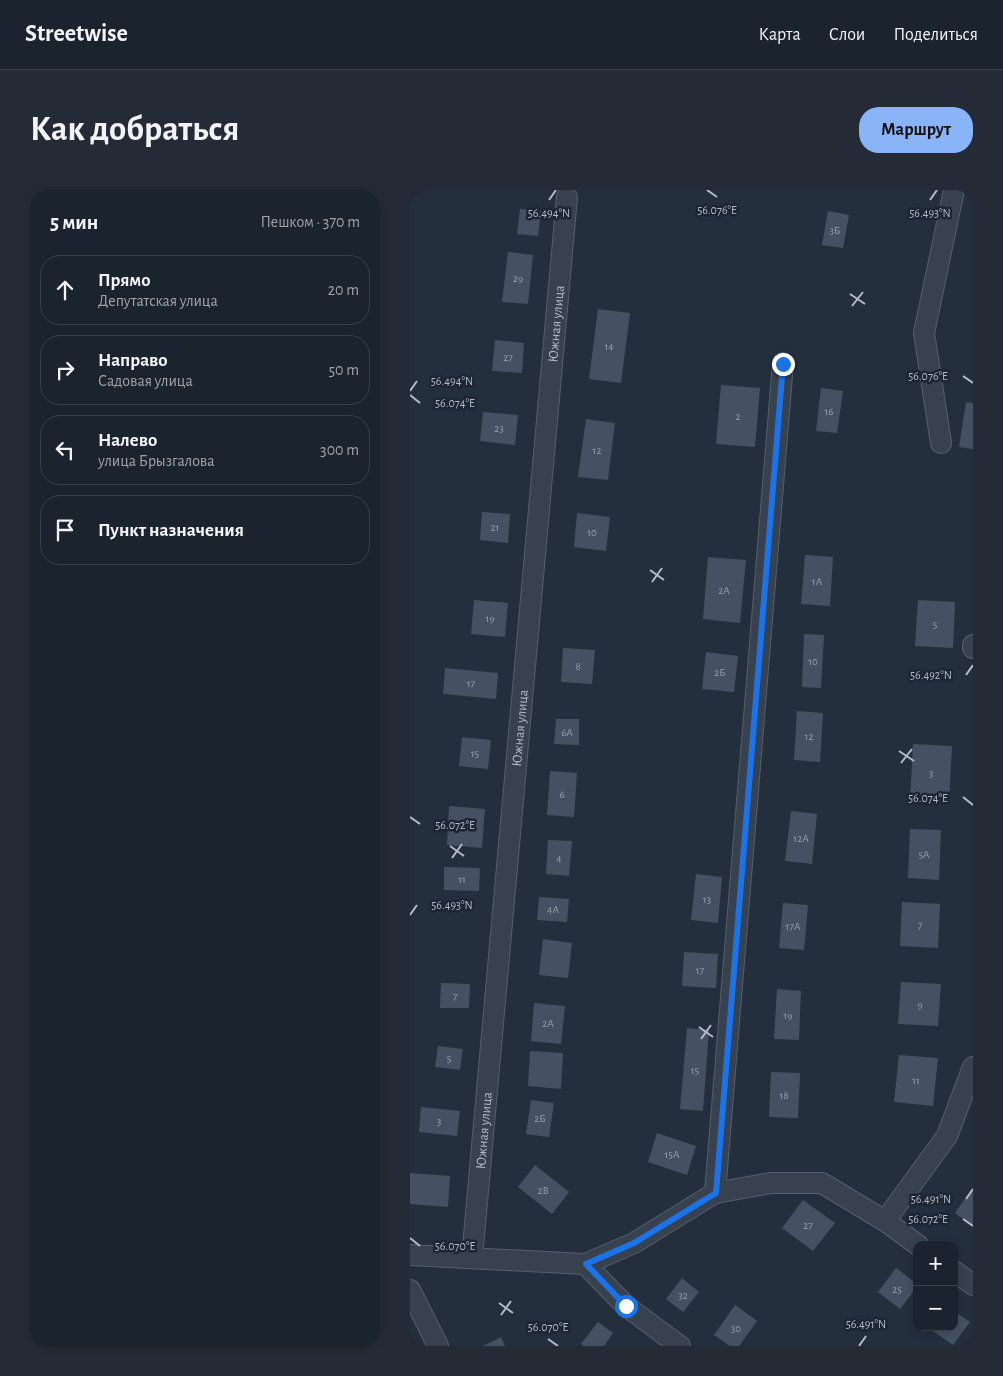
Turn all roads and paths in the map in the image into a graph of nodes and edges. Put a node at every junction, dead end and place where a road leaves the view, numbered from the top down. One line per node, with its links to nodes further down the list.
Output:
1 (954, 190): 4 (street)
2 (566, 197): 10 (street, Южная улица)
3 (783, 364): 6 (street)
4 (941, 443)
5 (973, 1067): 7 (street)
6 (716, 1193): 7 (street); 11 (street)
7 (885, 1221): 8 (street)
8 (913, 1241)
9 (410, 1255): 10 (street)
10 (472, 1258): 11 (street)
11 (586, 1264): 16 (street)
12 (958, 1274): 13 (street)
13 (973, 1285)
14 (410, 1290): 15 (street)
15 (438, 1346)
16 (680, 1346)

